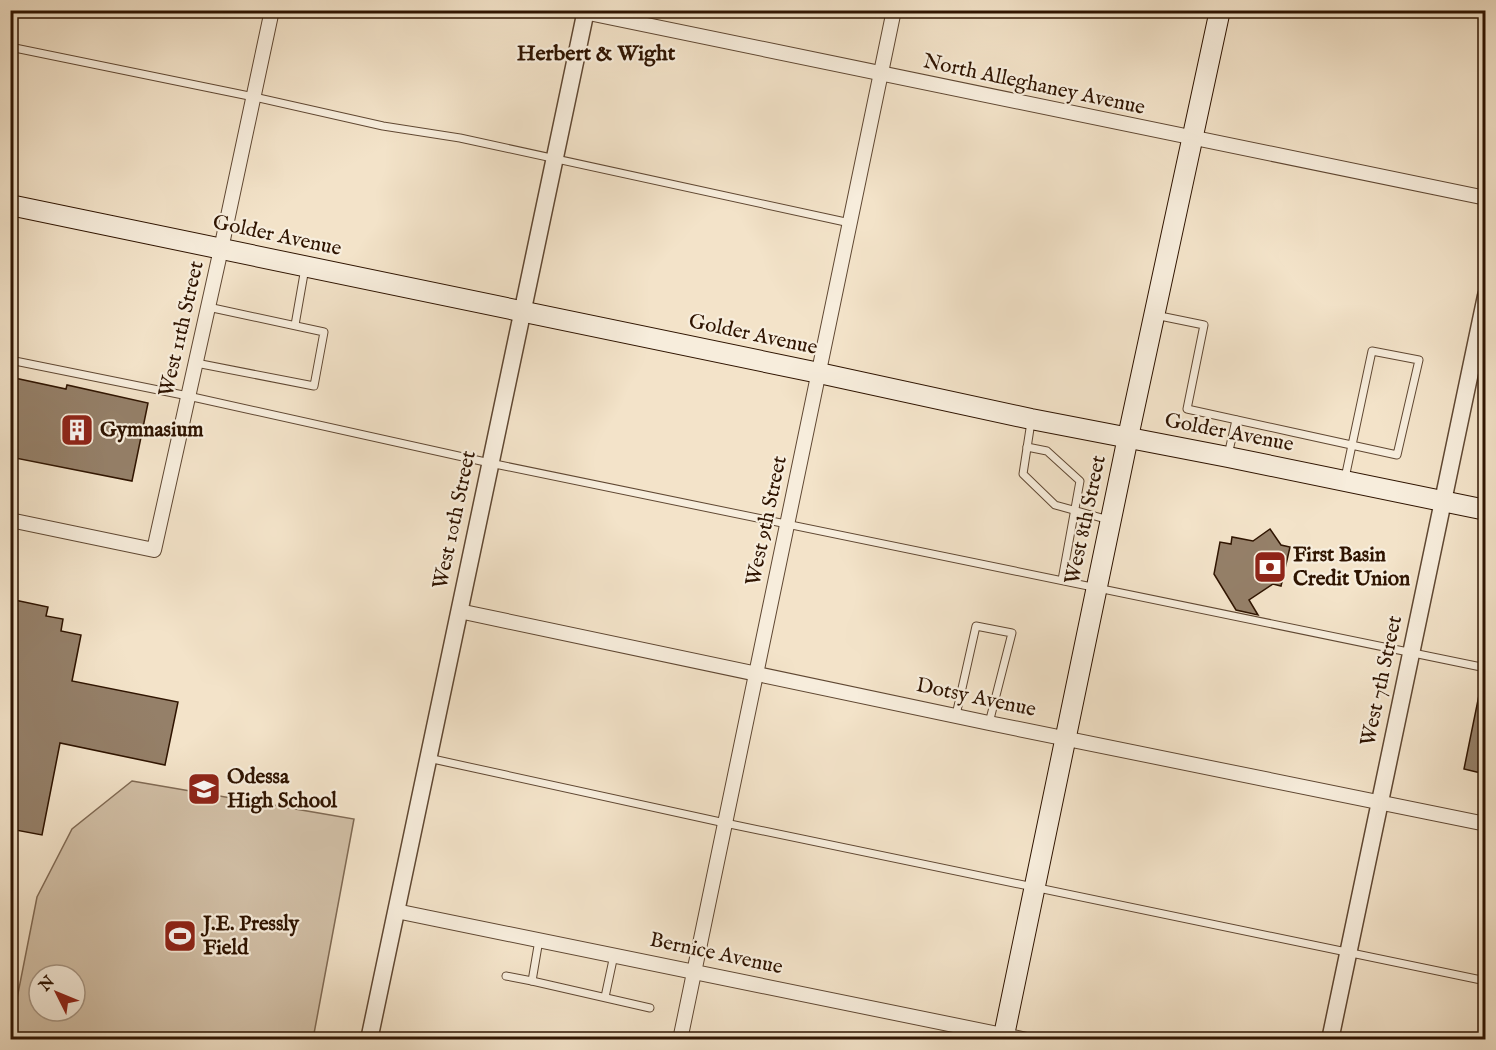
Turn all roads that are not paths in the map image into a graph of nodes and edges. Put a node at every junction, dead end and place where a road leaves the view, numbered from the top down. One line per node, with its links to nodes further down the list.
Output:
1 (272, 10): 7 (street, West 11th Street)
2 (894, 10): 6 (street, West 9th Street)
3 (1220, 10): 8 (main road, West 8th Street)
4 (582, 11): 6 (street, North Alleghaney Avenue); 9 (street, West 10th Street)
5 (10, 47): 7 (lane)
6 (881, 74): 8 (street, North Alleghaney Avenue); 12 (street, West 9th Street)
7 (254, 97): 9 (lane); 13 (street, West 11th Street)
8 (1193, 139): 10 (street, North Alleghaney Avenue); 18 (main road, West 8th Street)
9 (554, 159): 12 (lane); 17 (street, West 10th Street)
10 (1485, 198)
11 (10, 205): 13 (main road, Golder Avenue)
12 (850, 223): 23 (street, West 9th Street)
13 (222, 249): 14 (main road, Golder Avenue); 16 (street, West 11th Street)
14 (306, 266): 17 (main road, Golder Avenue); 19 (lane)
15 (1485, 296): 20 (street, West 7th Street)
16 (208, 307): 19 (lane); 22 (street, West 11th Street)
17 (522, 311): 23 (main road, Golder Avenue); 31 (street, West 10th Street)
18 (1155, 315): 26 (lane); 27 (main road, West 8th Street)
19 (295, 325): 22 (lane)
20 (1479, 356): 33 (street, West 7th Street)
21 (10, 360): 24 (lane)
22 (196, 363): 24 (street, West 11th Street)
23 (819, 373): 25 (main road, Golder Avenue); 38 (street, West 9th Street)
24 (188, 396): 31 (lane); 36 (street, West 11th Street)
25 (1031, 419): 27 (main road, Golder Avenue); 29 (lane)
26 (1236, 420): 28 (lane); 30 (lane)
27 (1128, 437): 30 (main road, Golder Avenue); 37 (main road, West 8th Street)
28 (1352, 445): 28 (lane); 32 (lane)
29 (1027, 447): 35 (lane); 35 (lane)
30 (1228, 457): 32 (main road, Golder Avenue)
31 (490, 463): 38 (lane); 41 (street, West 10th Street)
32 (1345, 481): 33 (main road, Golder Avenue)
33 (1443, 501): 34 (main road, Golder Avenue); 42 (street, West 7th Street)
34 (1485, 510)
35 (1074, 512): 37 (lane); 39 (lane)
36 (10, 520)
37 (1111, 521): 40 (main road, West 8th Street)
38 (787, 524): 39 (lane); 44 (street, West 9th Street)
39 (1062, 580): 40 (lane)
40 (1097, 588): 42 (lane); 47 (main road, West 8th Street)
41 (459, 611): 44 (street, Dotsy Avenue); 48 (street, West 10th Street)
42 (1411, 653): 43 (lane); 49 (street, West 7th Street)
43 (1485, 668)
44 (757, 673): 45 (street, Dotsy Avenue); 50 (street, West 9th Street)
45 (956, 716): 46 (street, Dotsy Avenue); 46 (lane)
46 (989, 723): 47 (street, Dotsy Avenue)
47 (1066, 737): 49 (street, Dotsy Avenue); 52 (main road, West 8th Street)
48 (428, 758): 50 (lane); 53 (street, West 10th Street)
49 (1380, 802): 51 (street, Dotsy Avenue); 55 (street, West 7th Street)
50 (725, 823): 52 (lane); 57 (street, West 9th Street)
51 (1485, 824)
52 (1035, 886): 55 (lane); 63 (main road, West 8th Street)
53 (396, 910): 54 (street, Bernice Avenue); 64 (street, West 10th Street)
54 (539, 940): 56 (street, Bernice Avenue); 59 (lane)
55 (1349, 952): 60 (lane); 67 (street, West 7th Street)
56 (614, 955): 57 (street, Bernice Avenue); 61 (lane)
57 (694, 971): 63 (street, Bernice Avenue); 65 (street, West 9th Street)
58 (506, 976): 59 (lane)
59 (532, 981): 61 (lane)
60 (1485, 981)
61 (605, 997): 62 (lane)
62 (650, 1008)
63 (1003, 1037): 66 (street, Bernice Avenue)
64 (369, 1040)
65 (680, 1040)
66 (1027, 1040)
67 (1330, 1040)

